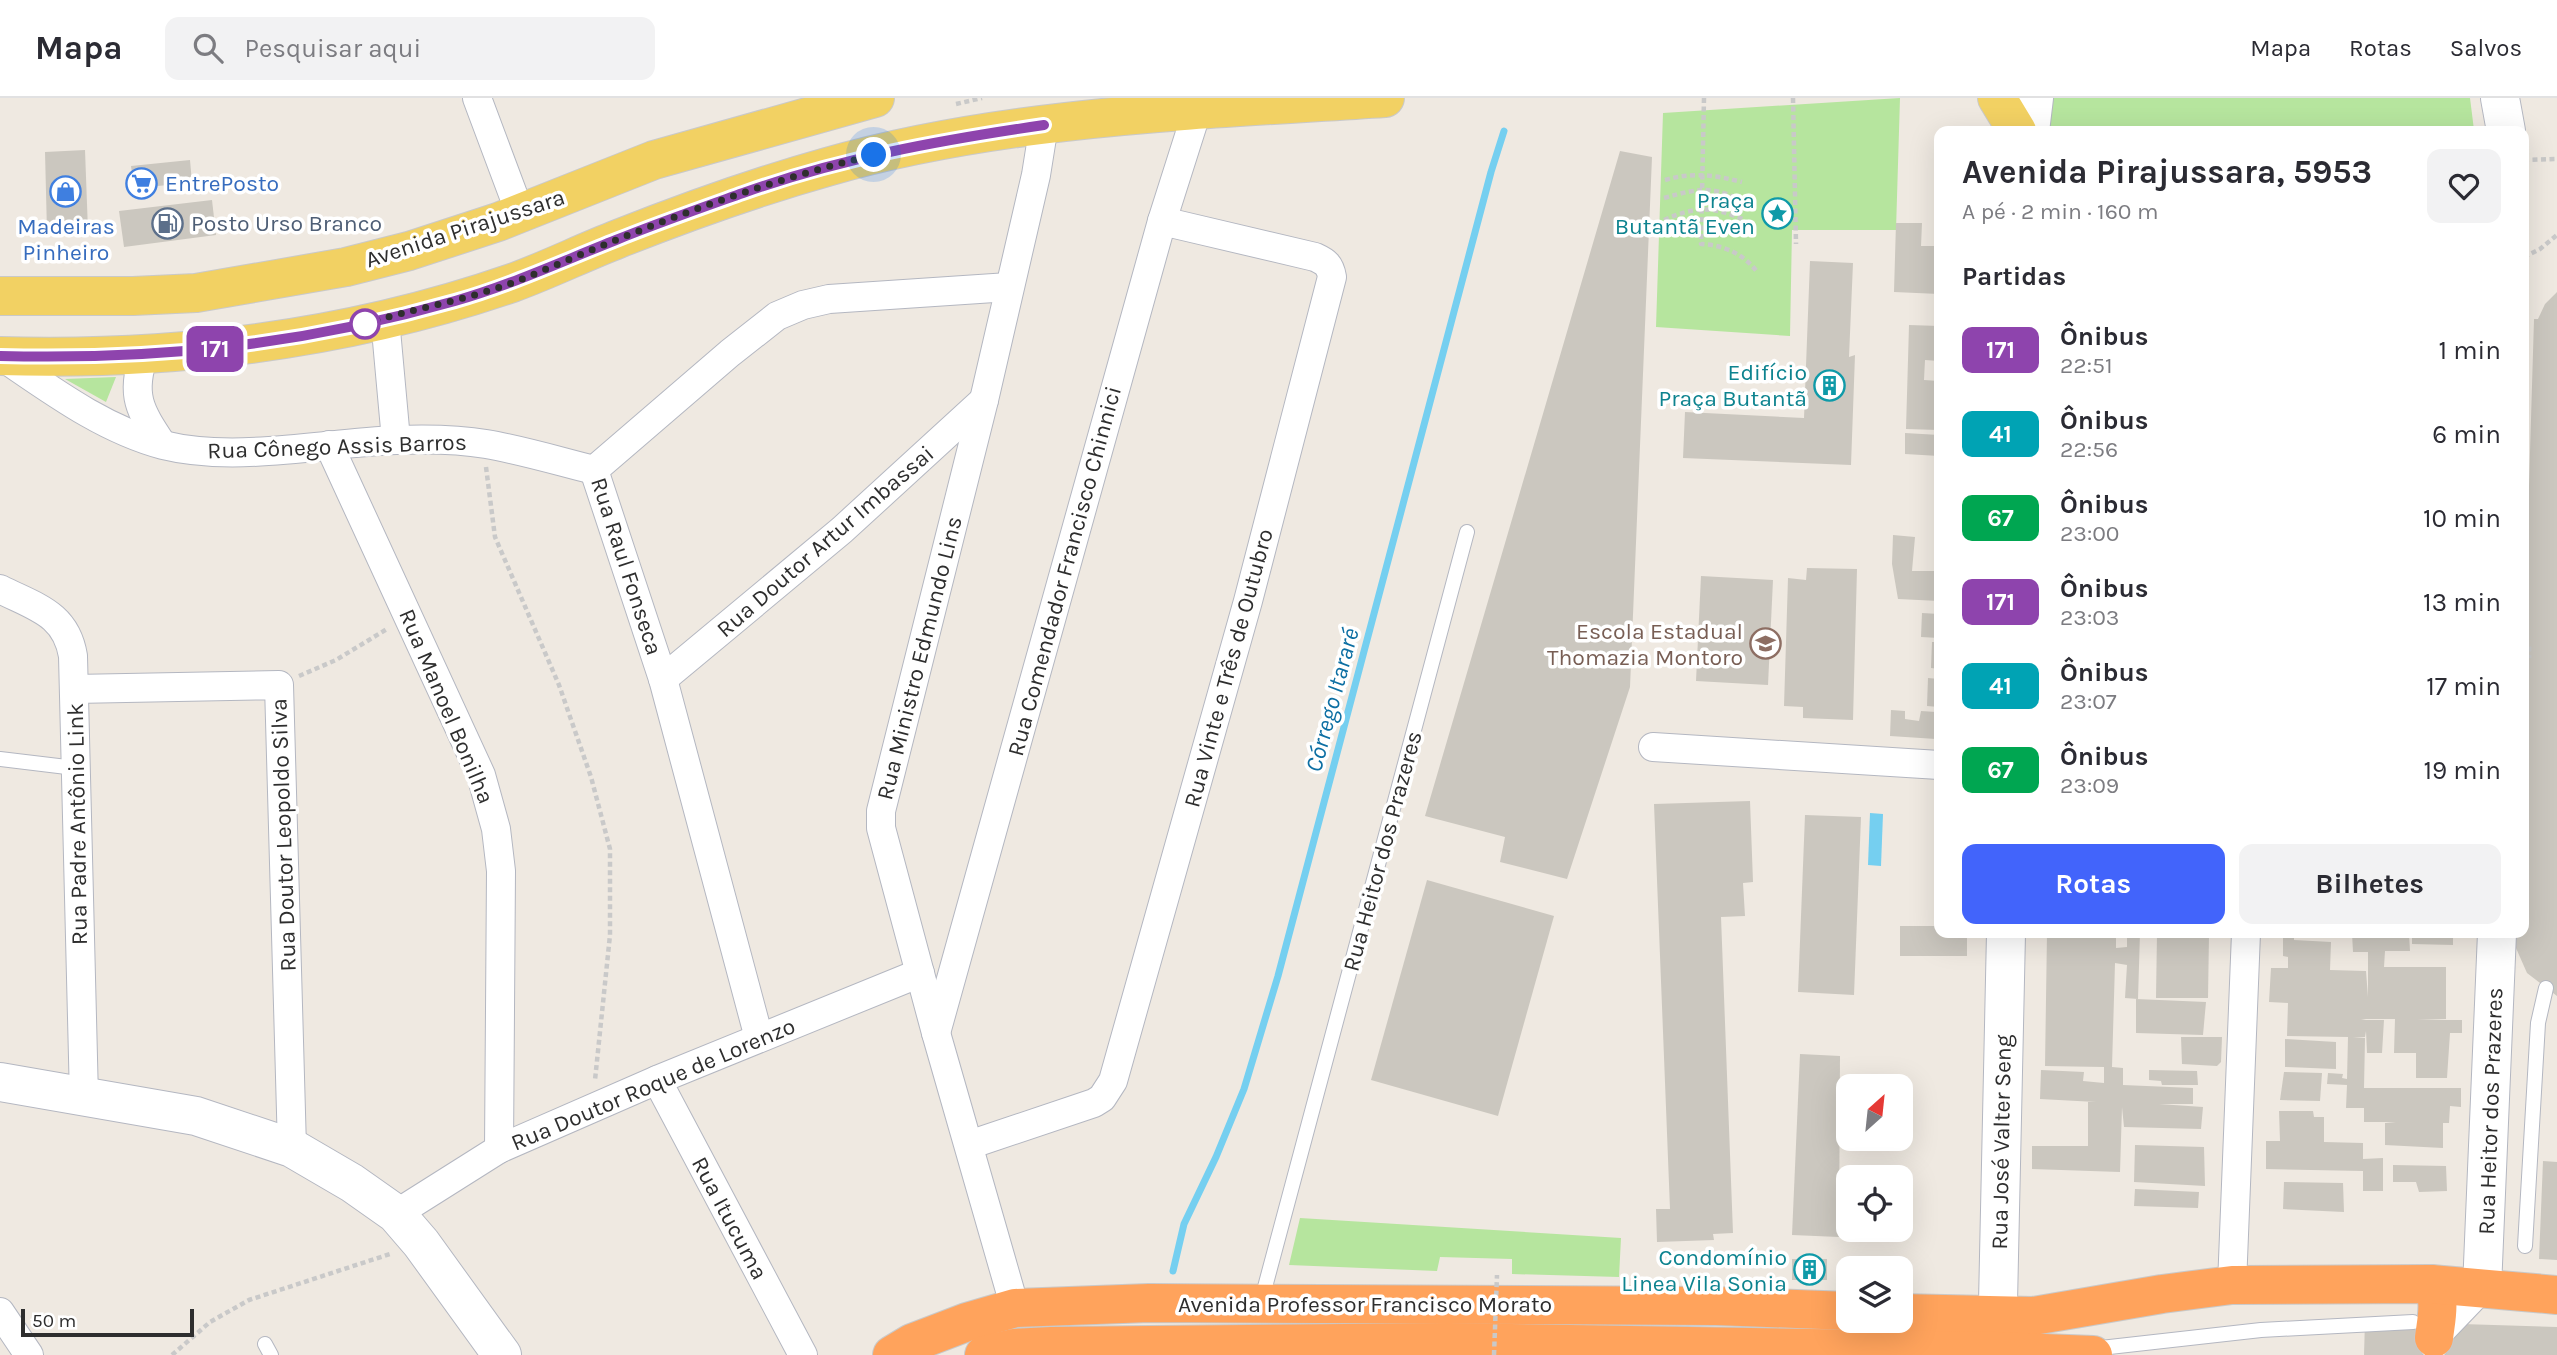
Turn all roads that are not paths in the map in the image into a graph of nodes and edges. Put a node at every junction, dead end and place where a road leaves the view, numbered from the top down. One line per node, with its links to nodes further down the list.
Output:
1 (477, 98): 14 (street)
2 (1385, 98): 7 (main road)
3 (1997, 98): 9 (main road)
4 (2034, 98): 10 (street)
5 (2500, 98): 11 (street)
6 (859, 103): 12 (main road, Avenida Pirajussara); 13 (main road)
7 (1198, 111): 8 (main road); 15 (street, Rua Comendador Francisco Chinnici)
8 (1044, 125): 13 (main road); 17 (street, Rua Ministro Edmundo Lins)
9 (2014, 126)
10 (2031, 126)
11 (2505, 126)
12 (654, 160): 14 (main road, Avenida Pirajussara); 16 (main road)
13 (745, 192): 16 (main road)
14 (520, 213): 18 (main road, Avenida Pirajussara)
15 (1162, 221): 40 (street, Rua Comendador Francisco Chinnici); 45 (street, Rua Vinte e Três de Outubro)
16 (618, 239): 19 (main road)
17 (1009, 287): 22 (street, Rua Ministro Edmundo Lins); 26 (street, Rua Raul Fonseca)
18 (0, 296)
19 (385, 320): 20 (main road); 23 (street)
20 (144, 355): 21 (main road); 24 (street)
21 (1, 356): 24 (street, Rua Cônego Assis Barros)
22 (984, 400): 29 (street, Rua Doutor Artur Imbassai); 38 (street, Rua Ministro Edmundo Lins)
23 (396, 440): 25 (street, Rua Cônego Assis Barros); 26 (street, Rua Cônego Assis Barros)
24 (162, 444): 25 (street, Rua Cônego Assis Barros)
25 (329, 445): 47 (street, Rua Manoel Bonilha)
26 (594, 470): 29 (street, Rua Raul Fonseca)
27 (1467, 532): 54 (lane, Rua Heitor dos Prazeres)
28 (0, 589): 30 (street, Rua Padre Antônio Link)
29 (663, 679): 41 (street, Rua Raul Fonseca)
30 (74, 689): 34 (street, Rua Padre Antônio Link); 46 (street, Rua Doutor Leopoldo Silva)
31 (1653, 747): 33 (street)
32 (0, 759): 34 (lane)
33 (1934, 765)
34 (75, 768): 44 (street, Rua Padre Antônio Link)
35 (2006, 938): 60 (street, Rua José Valter Seng)
36 (2246, 938): 51 (street)
37 (2497, 938): 52 (street, Rua Heitor dos Prazeres)
38 (920, 973): 40 (street, Rua Ministro Edmundo Lins); 41 (street, Rua Doutor Roque de Lorenzo)
39 (2546, 988): 49 (lane)
40 (936, 1033): 45 (street, Rua Ministro Edmundo Lins)
41 (759, 1038): 42 (street, Rua Doutor Roque de Lorenzo)
42 (657, 1080): 47 (street, Rua Doutor Roque de Lorenzo); 66 (street, Rua Itucuma)
43 (0, 1082): 44 (street)
44 (84, 1098): 46 (street)
45 (969, 1145): 55 (street, Rua Ministro Edmundo Lins)
46 (292, 1148): 48 (street)
47 (499, 1149): 48 (street, Rua Doutor Roque de Lorenzo)
48 (396, 1213): 65 (street)
49 (2525, 1246)
50 (2431, 1284): 51 (highway, Avenida Professor Francisco Morato); 52 (highway, Avenida Professor Francisco Morato); 59 (highway)
51 (2232, 1285): 60 (highway, Avenida Professor Francisco Morato)
52 (2482, 1289): 53 (highway, Avenida Professor Francisco Morato); 59 (street)
53 (2557, 1295)
54 (1261, 1304): 55 (highway, Avenida Professor Francisco Morato); 56 (highway, Avenida Professor Francisco Morato)
55 (1015, 1308): 67 (highway, Avenida Professor Francisco Morato)
56 (1836, 1311)
57 (0, 1312): 64 (street)
58 (1913, 1317): 60 (highway, Avenida Professor Francisco Morato)
59 (2427, 1338): 63 (lane)
60 (1997, 1341): 62 (highway, Avenida Professor Francisco Morato); 63 (highway, Avenida Professor Francisco Morato)
61 (1219, 1350): 62 (highway, Avenida Professor Francisco Morato); 68 (highway, Avenida Professor Francisco Morato)
62 (1696, 1351)
63 (2052, 1354): 69 (highway, Avenida Professor Francisco Morato)
64 (29, 1355)
65 (502, 1355)
66 (803, 1355)
67 (892, 1355)
68 (984, 1355)
69 (2093, 1355)

